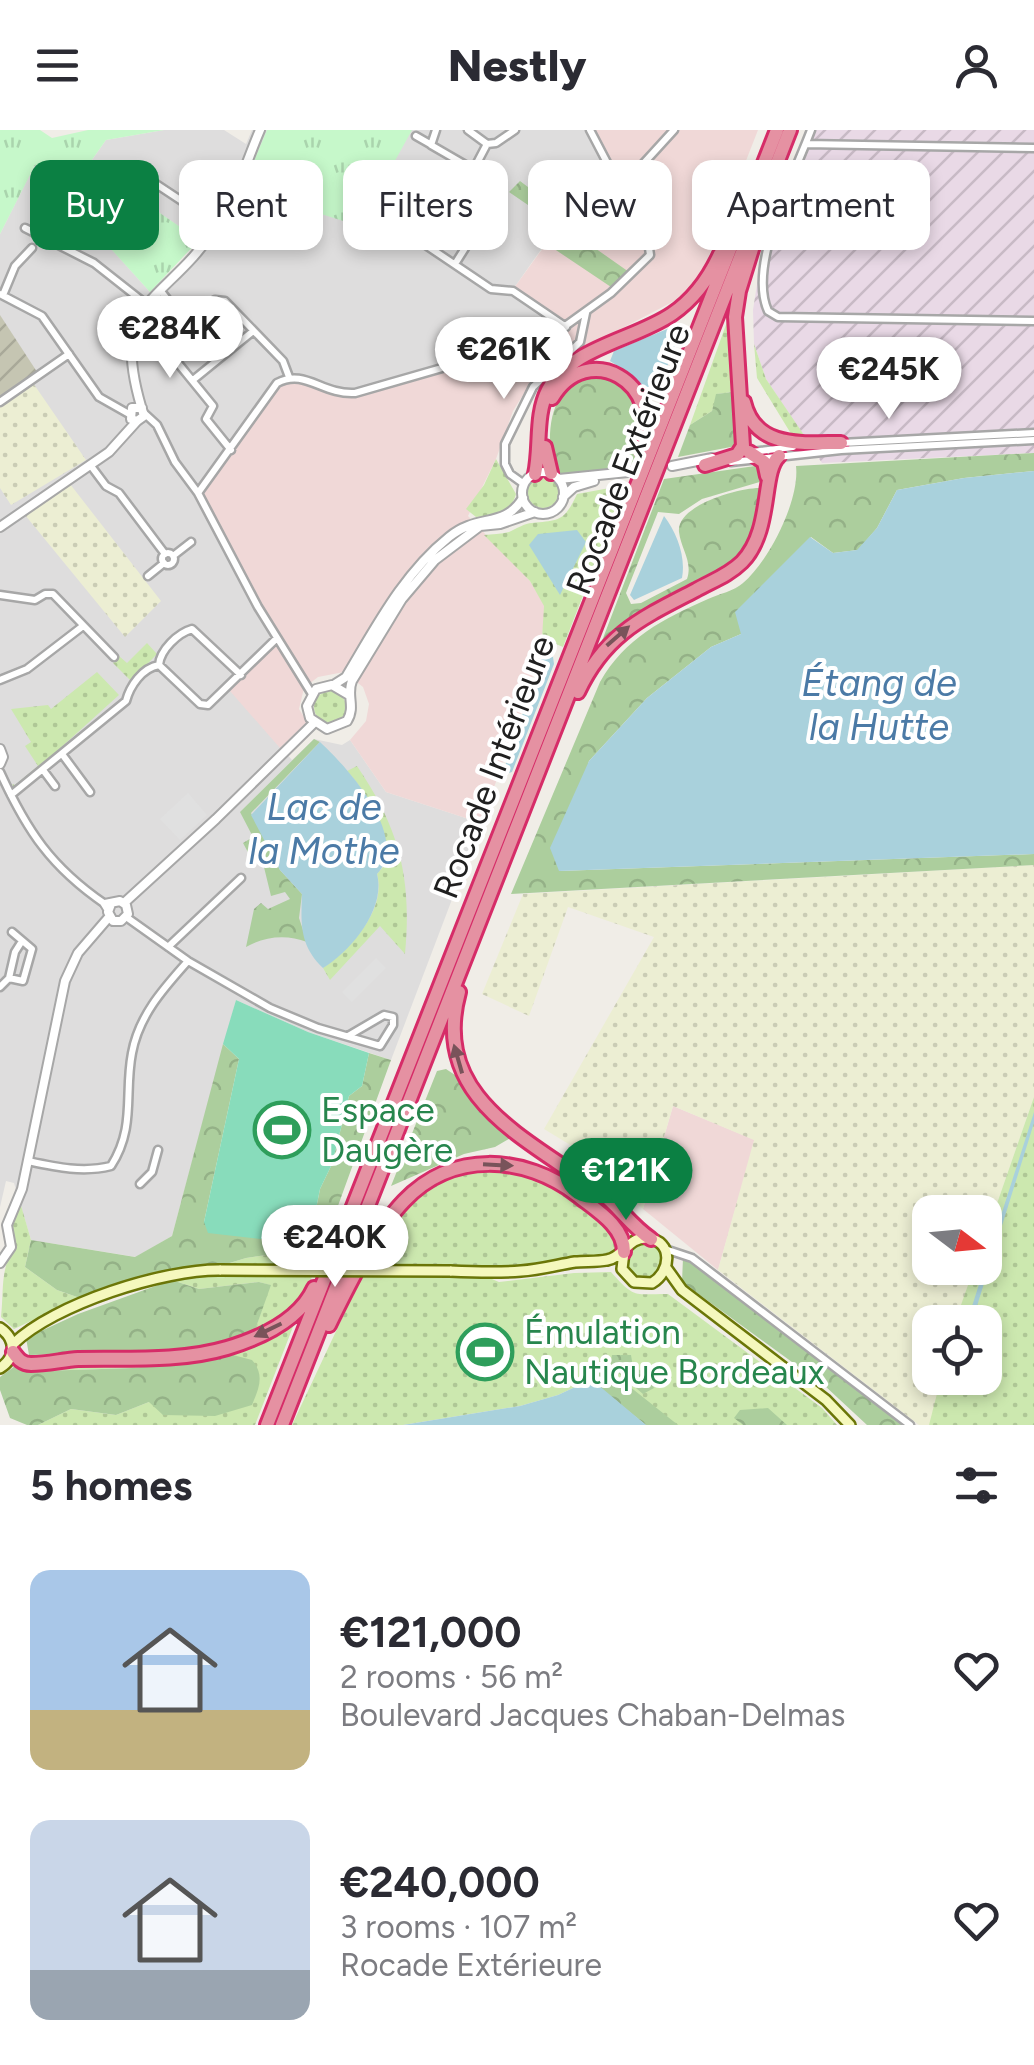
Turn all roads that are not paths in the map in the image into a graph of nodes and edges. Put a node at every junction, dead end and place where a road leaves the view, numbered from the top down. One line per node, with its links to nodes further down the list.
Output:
1 (260, 130): 15 (street)
2 (436, 130): 13 (street)
3 (468, 130): 11 (street)
4 (515, 130): 11 (street)
5 (590, 130): 16 (street)
6 (674, 130): 17 (street)
7 (777, 130): 18 (highway, Rocade Intérieure)
8 (790, 130): 19 (highway, Rocade Extérieure)
9 (812, 130): 12 (street)
10 (416, 136): 13 (street)
11 (488, 144): 13 (street)
12 (806, 144): 14 (street); 36 (street)
13 (431, 145)
14 (1034, 148)
15 (247, 160)
16 (607, 160)
17 (647, 160)
18 (765, 160)
19 (778, 160)
20 (24, 228): 33 (street)
21 (30, 250): 32 (street)
22 (199, 250): 31 (street)
23 (434, 250): 30 (street)
24 (463, 250): 30 (street)
25 (649, 250): 34 (street)
26 (721, 250): 52 (highway)
27 (730, 250): 59 (highway, Rocade Intérieure)
28 (742, 250): 84 (highway, Rocade Extérieure)
29 (753, 250): 40 (highway)
30 (454, 264): 37 (street)
31 (160, 290): 33 (street); 35 (street)
32 (2, 295): 39 (street)
33 (146, 304): 44 (street)
34 (586, 312): 37 (street); 54 (street)
35 (181, 317): 38 (street); 42 (street)
36 (1034, 321)
37 (566, 327): 41 (street)
38 (252, 332): 41 (street); 42 (street)
39 (70, 354): 43 (street); 44 (street)
40 (737, 370): 46 (highway); 48 (highway)
41 (290, 376): 47 (street)
42 (194, 380): 47 (street)
43 (0, 402)
44 (136, 414): 50 (street); 56 (street)
45 (1034, 436): 46 (street); 49 (street)
46 (840, 443): 48 (street)
47 (231, 450): 56 (street)
48 (750, 455): 49 (street); 51 (highway); 51 (street); 51 (street); 55 (highway)
49 (779, 456): 55 (highway)
50 (91, 466): 61 (street); 63 (street)
51 (705, 466)
52 (535, 474): 53 (street); 54 (street)
53 (554, 476): 57 (street); 57 (street); 59 (highway)
54 (524, 484): 58 (street)
55 (769, 484): 84 (highway, one-way to 55)
56 (198, 493): 67 (street)
57 (564, 497): 60 (street)
58 (522, 498): 60 (street); 72 (street)
59 (632, 498): 99 (highway, Rocade Intérieure)
60 (535, 512): 74 (street)
61 (0, 527)
62 (191, 542): 63 (street)
63 (168, 558): 64 (street)
64 (148, 576)
65 (0, 595): 66 (street)
66 (83, 626): 68 (street); 71 (street)
67 (276, 639): 70 (street); 73 (street)
68 (114, 657)
69 (159, 666): 70 (street); 70 (street); 77 (street)
70 (241, 675)
71 (0, 680)
72 (332, 685): 73 (street); 74 (street)
73 (312, 694): 75 (street)
74 (349, 695): 75 (street)
75 (314, 723): 86 (street)
76 (0, 749): 78 (street)
77 (62, 754): 79 (street); 82 (street)
78 (0, 764)
79 (43, 770): 81 (street); 83 (street)
80 (0, 772): 83 (street)
81 (55, 786)
82 (90, 792)
83 (11, 796): 88 (street)
84 (522, 812): 87 (highway, Rocade Extérieure)
85 (241, 878): 91 (street)
86 (127, 911): 88 (street); 88 (street); 91 (street)
87 (483, 911): 101 (highway, one-way to 87); 115 (highway, Rocade Extérieure)
88 (109, 913): 97 (street)
89 (12, 932): 90 (street)
90 (22, 941): 93 (street); 93 (street)
91 (168, 947): 92 (street)
92 (188, 960): 95 (street); 97 (street)
93 (9, 978): 94 (street)
94 (0, 987)
95 (348, 1036): 95 (street)
96 (158, 1150): 98 (street)
97 (28, 1160): 100 (street)
98 (140, 1184)
99 (358, 1196): 113 (highway, one-way to 113); 115 (highway, Rocade Intérieure)
100 (3, 1232): 105 (street)
101 (651, 1239): 102 (main road); 103 (main road)
102 (664, 1248): 104 (street); 107 (main road)
103 (624, 1252): 106 (main road); 108 (main road); 115 (highway, one-way to 103)
104 (683, 1254): 107 (street); 117 (street)
105 (2, 1258)
106 (606, 1260): 108 (main road); 112 (main road, bridge)
107 (668, 1266): 109 (main road); 110 (main road)
108 (622, 1269): 109 (main road)
109 (658, 1280): 110 (main road)
110 (682, 1290): 116 (main road)
111 (2, 1329): 112 (main road); 113 (main road)
112 (28, 1330): 113 (main road)
113 (13, 1348): 114 (main road)
114 (0, 1368)
115 (278, 1420)
116 (850, 1425)
117 (910, 1425)

